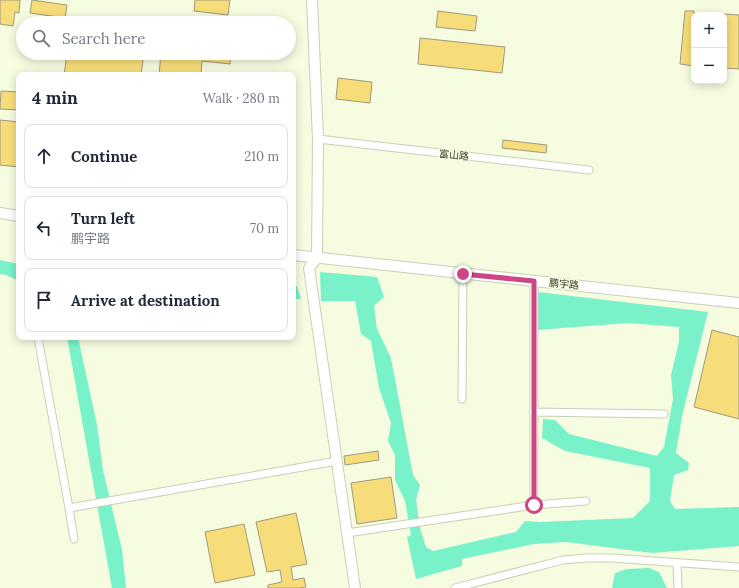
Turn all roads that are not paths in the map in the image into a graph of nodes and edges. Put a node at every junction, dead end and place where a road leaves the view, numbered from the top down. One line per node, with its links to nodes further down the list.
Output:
1 (312, 0): 2 (street)
2 (318, 139): 3 (street, 富山路); 7 (street)
3 (589, 170)
4 (0, 213): 5 (street)
5 (16, 216)
6 (296, 255): 7 (street, 鹏宇路)
7 (317, 258): 8 (street, 鹏宇路); 15 (street)
8 (463, 274): 9 (street, 鹏宇路); 12 (street)
9 (534, 281): 10 (street, 鹏宇路); 13 (street)
10 (739, 303)
11 (38, 340): 18 (street)
12 (462, 398)
13 (533, 412): 14 (street); 17 (street)
14 (664, 414)
15 (337, 462): 18 (street); 19 (street)
16 (586, 501): 17 (street)
17 (534, 505): 19 (street)
18 (69, 508): 20 (street)
19 (347, 533): 23 (street)
20 (74, 539)
21 (677, 563): 22 (street); 24 (street); 25 (street)
22 (739, 567)
23 (354, 588)
24 (455, 588)
25 (678, 588)

